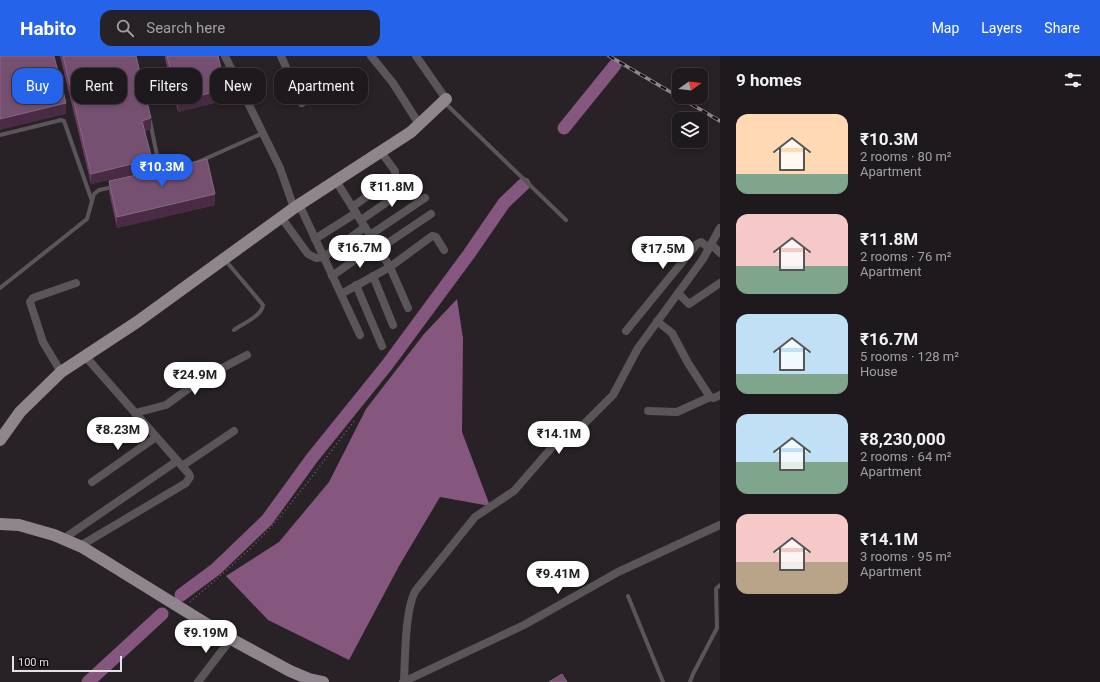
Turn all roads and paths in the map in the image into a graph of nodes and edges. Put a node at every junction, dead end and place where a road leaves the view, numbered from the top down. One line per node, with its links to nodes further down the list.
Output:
1 (225, 56): 9 (street)
2 (281, 56): 5 (street)
3 (371, 56): 8 (street)
4 (416, 56): 6 (street)
5 (286, 68)
6 (445, 100): 8 (main road); 25 (lane)
7 (149, 114): 14 (lane)
8 (420, 124): 11 (main road)
9 (263, 132): 12 (lane); 21 (street)
10 (0, 135): 20 (lane)
11 (381, 152): 16 (main road); 22 (street)
12 (194, 164)
13 (168, 173): 14 (lane)
14 (161, 175): 15 (lane)
15 (153, 177)
16 (336, 181): 21 (main road); 22 (street)
17 (413, 184): 26 (street)
18 (115, 187): 20 (lane)
19 (425, 198): 28 (street)
20 (92, 203): 42 (lane)
21 (297, 206): 24 (main road); 29 (street)
22 (354, 210): 26 (street); 29 (street)
23 (431, 214): 31 (street)
24 (281, 217): 34 (street); 35 (main road)
25 (566, 220)
26 (363, 224): 28 (street); 34 (street)
27 (720, 228): 30 (street)
28 (370, 235): 31 (street)
29 (315, 240): 34 (street)
30 (710, 246): 33 (street); 43 (street); 49 (street)
31 (378, 247): 36 (street); 37 (street)
32 (444, 250): 36 (street)
33 (720, 253)
34 (324, 257): 37 (street)
35 (224, 259): 48 (lane); 53 (main road)
36 (390, 267): 38 (street); 45 (street)
37 (332, 276): 44 (street)
38 (373, 276): 41 (street); 47 (street)
39 (76, 283): 54 (street)
40 (720, 283): 43 (street)
41 (356, 285): 44 (street); 51 (street)
42 (0, 288)
43 (678, 293): 46 (street)
44 (340, 294): 50 (street)
45 (408, 308)
46 (657, 321): 56 (street); 75 (street)
47 (393, 325)
48 (234, 330)
49 (626, 331)
50 (360, 335)
51 (382, 346)
52 (247, 355): 58 (street)
53 (85, 356): 54 (main road); 58 (street)
54 (61, 372): 62 (main road)
55 (720, 395): 56 (street)
56 (710, 397): 57 (street)
57 (648, 411)
58 (135, 413): 61 (street)
59 (355, 420): 71 (path)
60 (234, 431): 63 (street)
61 (156, 437): 63 (street); 64 (street)
62 (0, 440)
63 (180, 464): 67 (street); 68 (street)
64 (92, 482)
65 (0, 524): 67 (main road)
66 (720, 525): 75 (street)
67 (63, 539): 68 (main road)
68 (80, 546): 71 (main road)
69 (720, 585): 77 (lane)
70 (628, 596): 76 (lane)
71 (183, 608): 72 (main road)
72 (231, 639): 73 (street); 74 (main road)
73 (198, 682)
74 (323, 682)
75 (404, 682)
76 (663, 682)
77 (690, 682)

